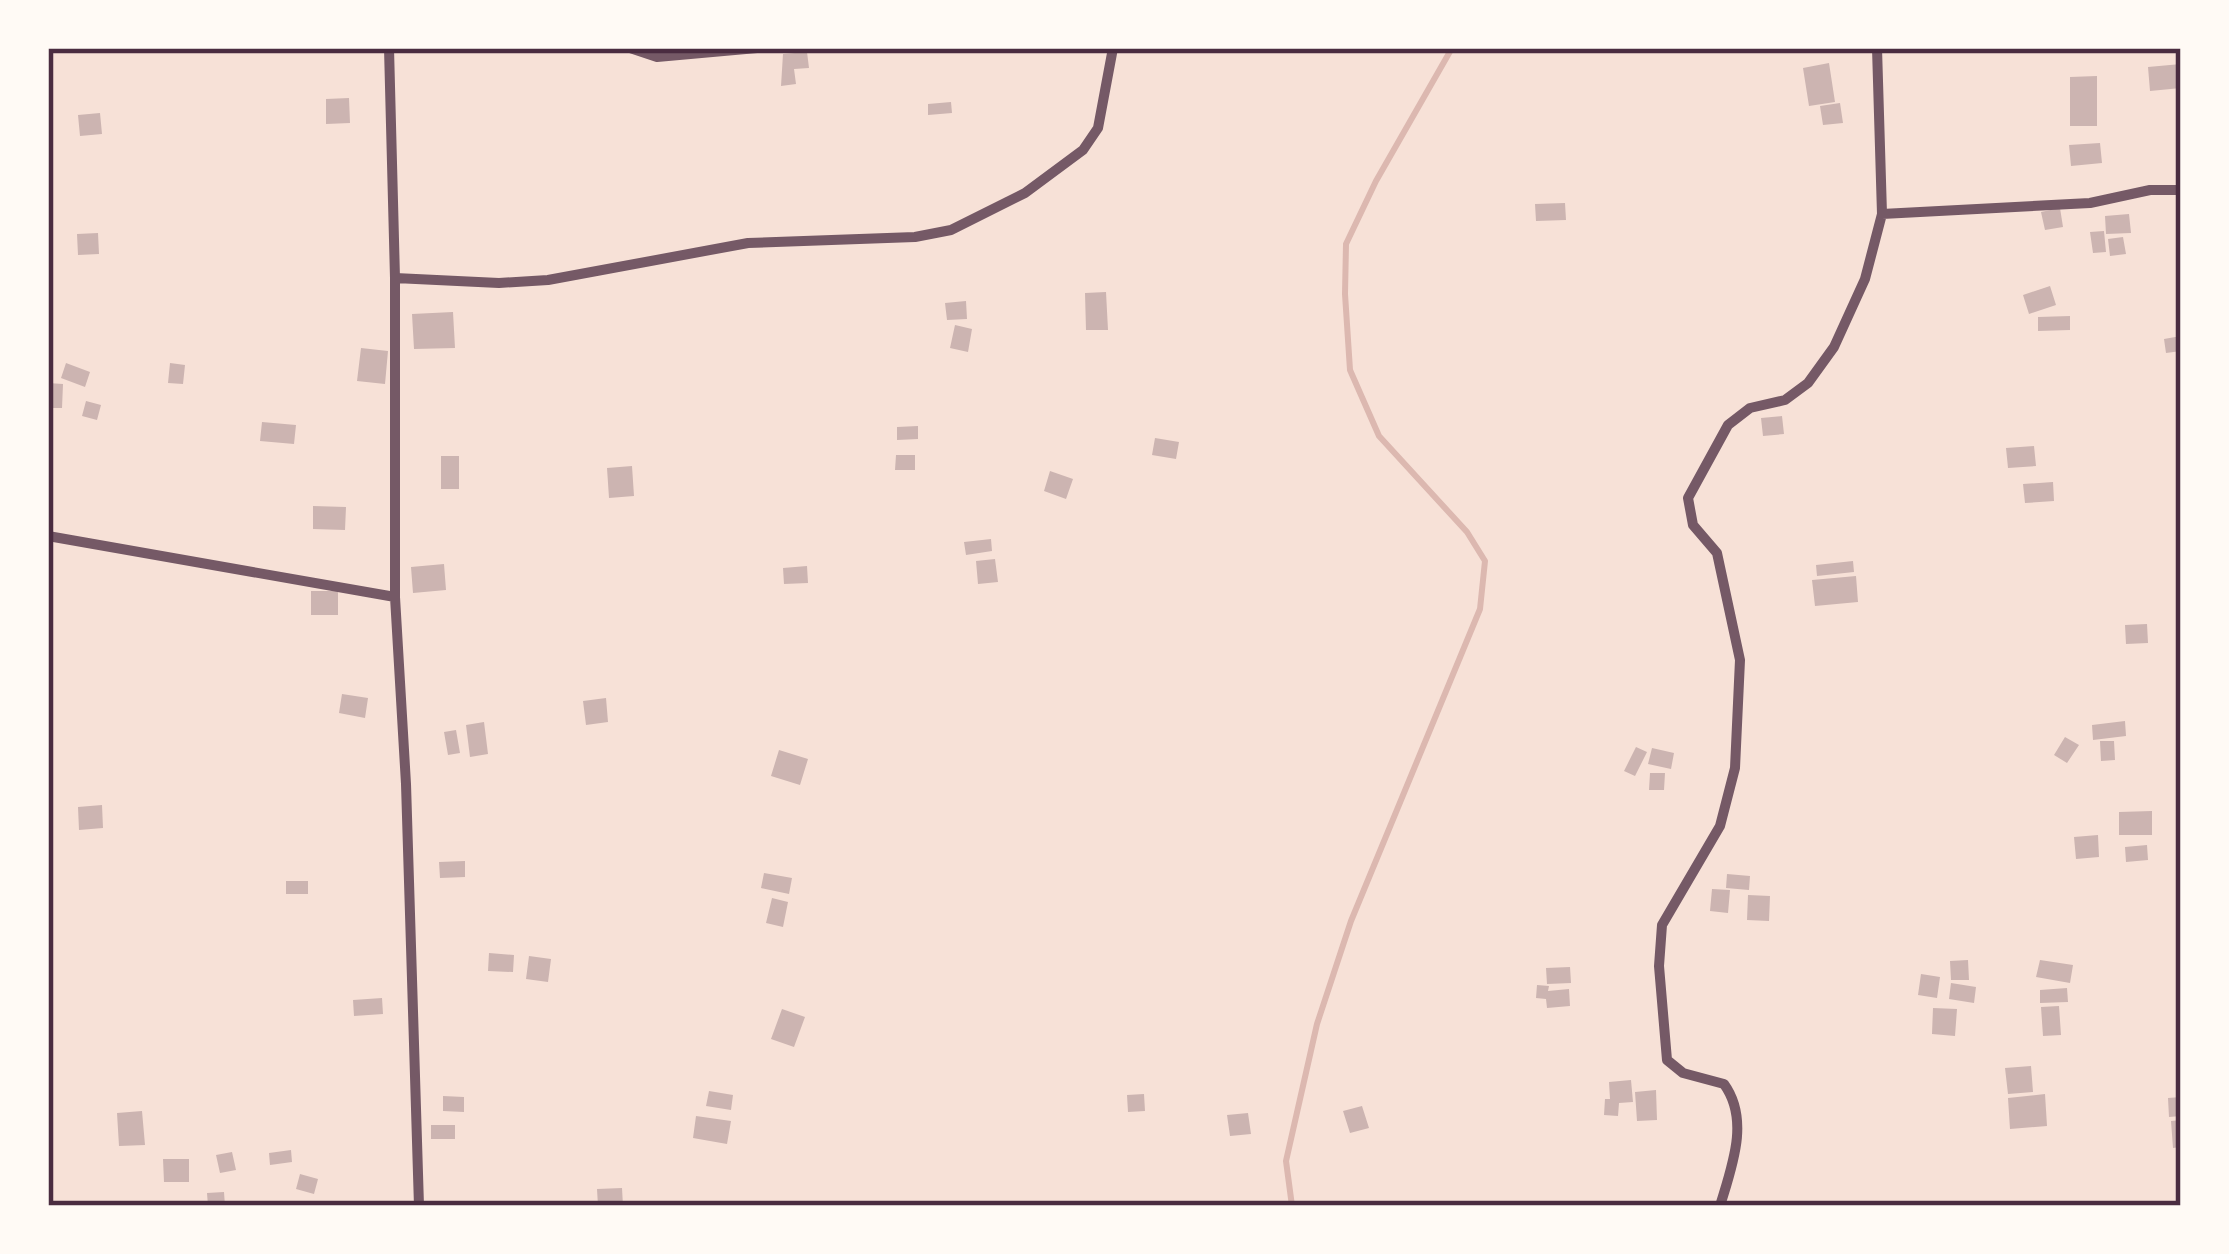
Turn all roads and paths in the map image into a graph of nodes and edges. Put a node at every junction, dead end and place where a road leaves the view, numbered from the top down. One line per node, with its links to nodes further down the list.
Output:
1 (389, 48): 8 (street)
2 (630, 48): 3 (street)
3 (757, 48)
4 (1113, 48): 8 (street)
5 (1877, 48): 7 (street)
6 (2181, 190): 7 (street)
7 (1882, 214): 12 (street)
8 (395, 278): 10 (street)
9 (48, 536): 10 (street)
10 (395, 597): 11 (street)
11 (419, 1206)
12 (1720, 1206)

